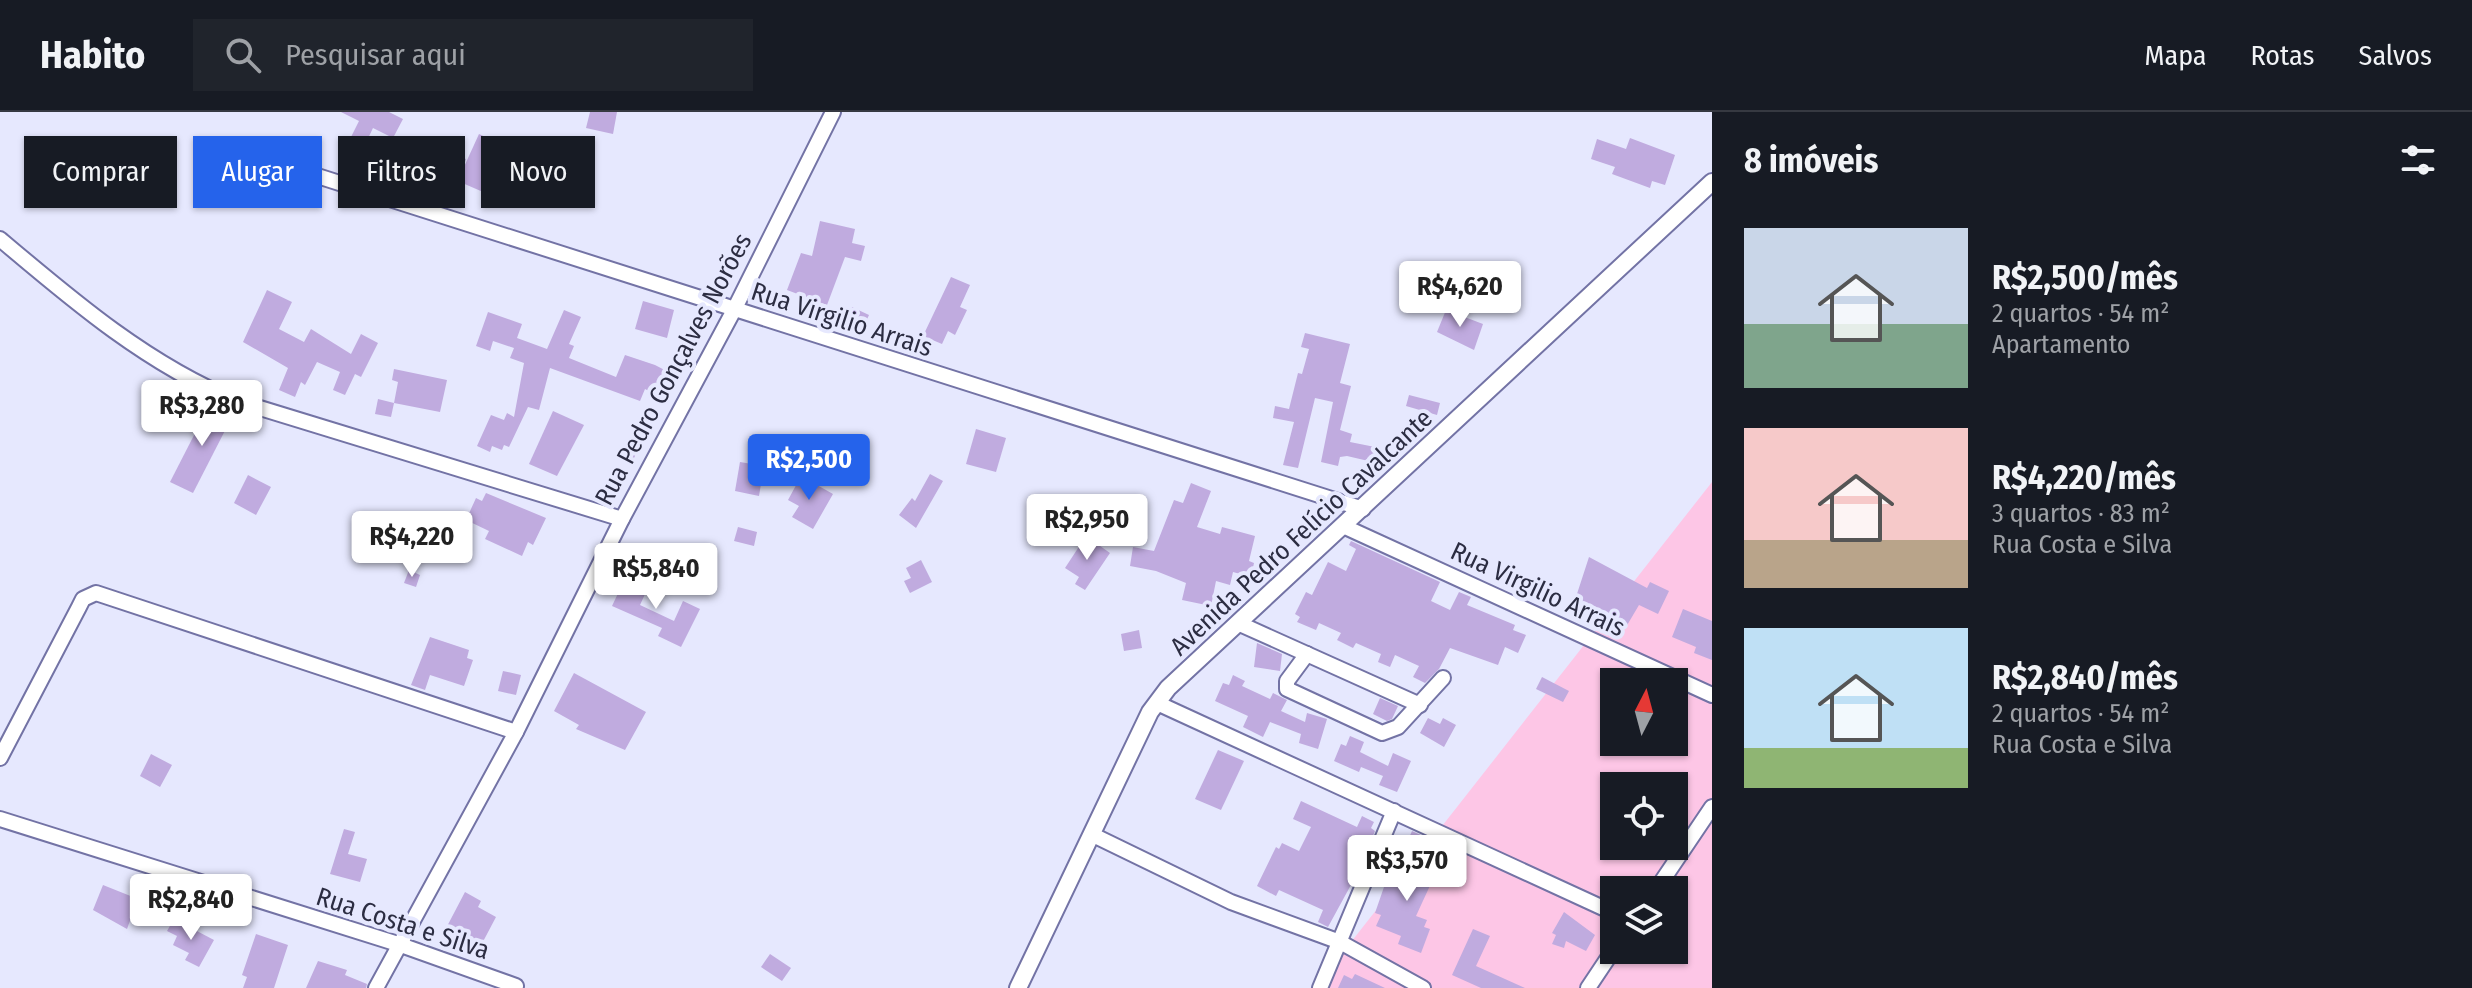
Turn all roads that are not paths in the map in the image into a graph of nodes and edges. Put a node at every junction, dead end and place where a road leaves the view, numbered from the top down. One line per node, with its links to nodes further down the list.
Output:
1 (832, 113): 5 (street, Rua Pedro Gonçalves Norões)
2 (322, 178): 5 (street, Rua Virgilio Arrais)
3 (1712, 182): 6 (street, Avenida Pedro Felício Cavalcante)
4 (0, 239): 7 (street)
5 (734, 310): 6 (street, Rua Virgilio Arrais); 7 (street, Rua Pedro Gonçalves Norões)
6 (1363, 509): 8 (street, Avenida Pedro Felício Cavalcante)
7 (622, 519): 15 (street, Rua Pedro Gonçalves Norões)
8 (1343, 526): 9 (street, Avenida Pedro Felício Cavalcante); 12 (street, Rua Virgilio Arrais)
9 (1240, 624): 10 (street); 13 (street, Avenida Pedro Felício Cavalcante)
10 (1307, 654): 14 (street); 14 (street)
11 (1443, 678): 14 (street)
12 (1712, 695)
13 (1157, 703): 18 (street); 20 (street, Avenida Pedro Felício Cavalcante)
14 (1420, 705)
15 (516, 732): 16 (street); 24 (street, Rua Pedro Gonçalves Norões)
16 (0, 758)
17 (1712, 807): 21 (street)
18 (1394, 811): 22 (street); 23 (street)
19 (0, 819): 24 (street, Rua Costa e Silva)
20 (1093, 835): 23 (street); 28 (street, Avenida Pedro Felício Cavalcante)
21 (1665, 876)
22 (1600, 907)
23 (1340, 942): 29 (street); 30 (street)
24 (398, 944): 26 (street, Rua Costa e Silva); 27 (street, Rua Pedro Gonçalves Norões)
25 (1604, 964): 31 (street)
26 (516, 986)
27 (376, 988)
28 (1018, 988)
29 (1320, 988)
30 (1423, 988)
31 (1588, 988)

